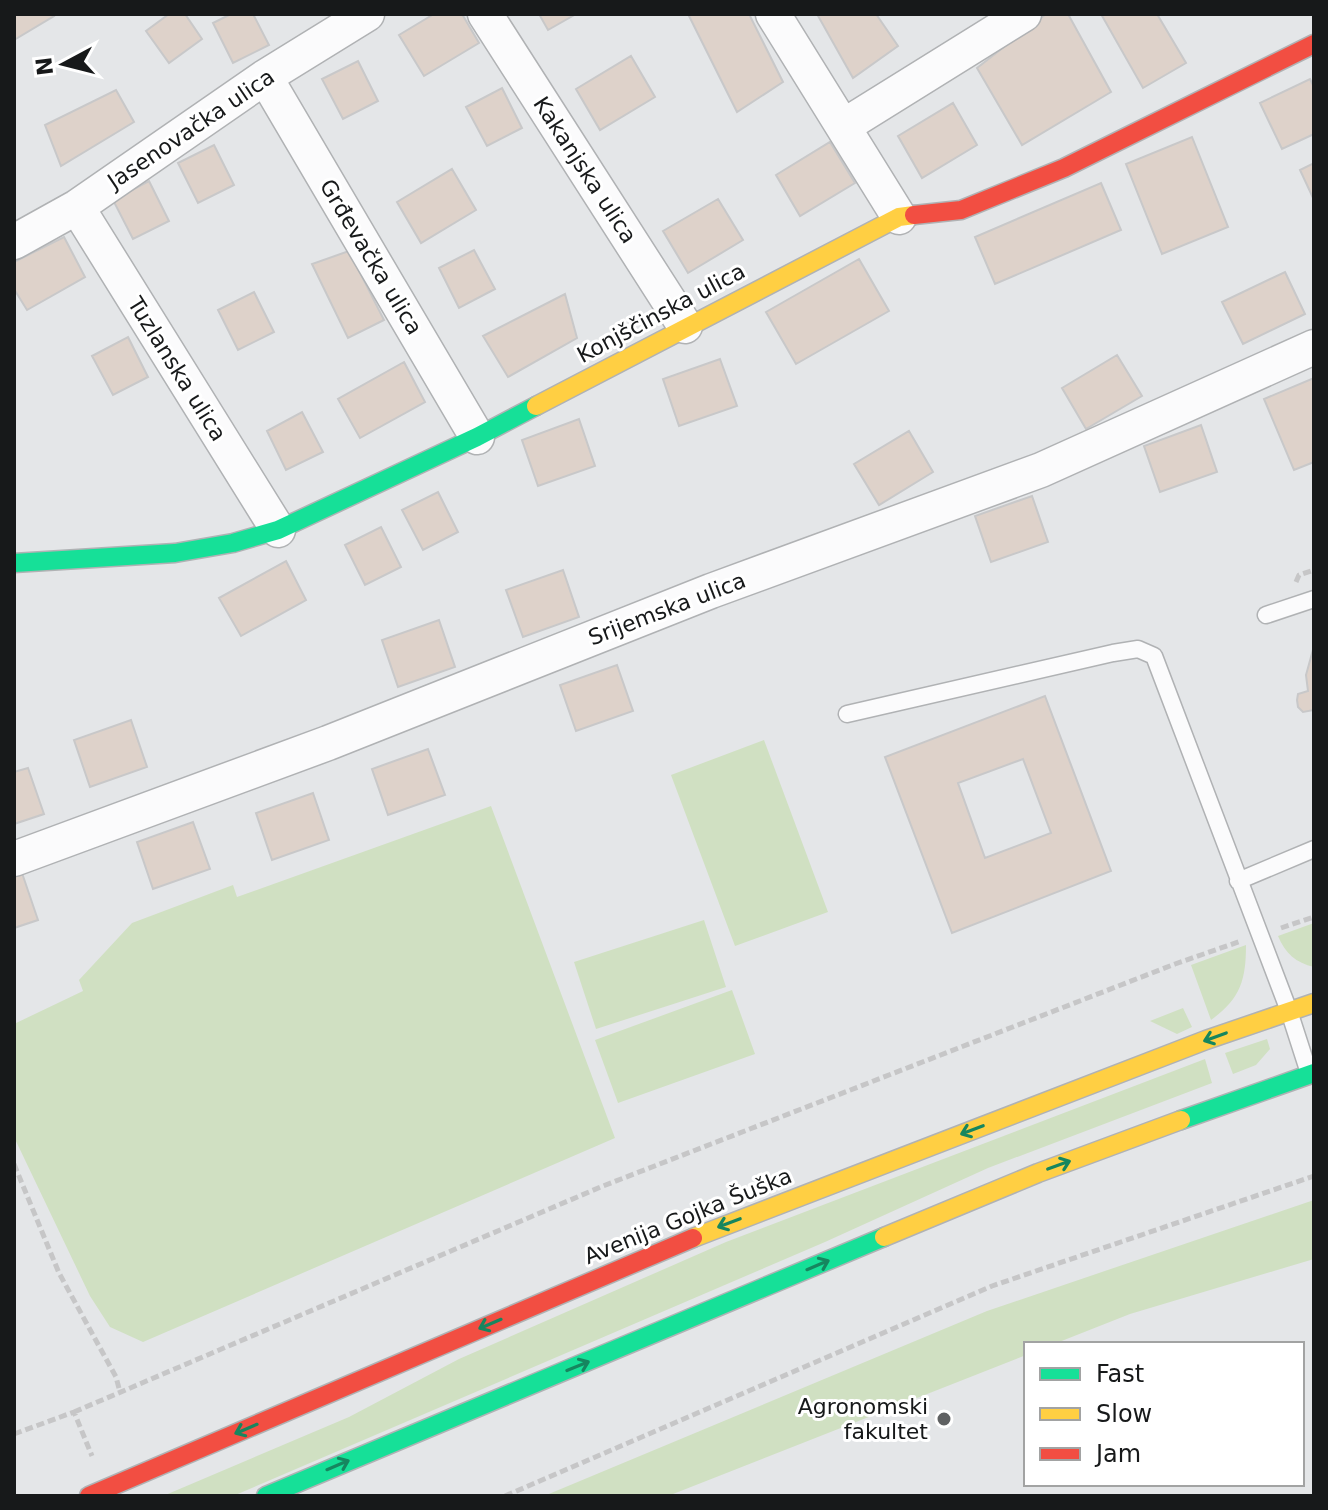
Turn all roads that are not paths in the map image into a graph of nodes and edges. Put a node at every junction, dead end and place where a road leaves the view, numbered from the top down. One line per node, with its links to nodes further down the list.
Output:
1 (367, 14): 6 (street, Jasenovačka ulica)
2 (485, 14): 11 (street, Kakanjska ulica)
3 (773, 14): 7 (street)
4 (1024, 14): 7 (street)
5 (1313, 46): 9 (main road, Konjščinska ulica)
6 (265, 77): 8 (street, Jasenovačka ulica); 13 (street, Grđevačka ulica)
7 (844, 126): 9 (street)
8 (77, 207): 10 (street, Jasenovačka ulica); 14 (street, Tuzlanska ulica)
9 (899, 217): 11 (main road, Konjščinska ulica)
10 (14, 242)
11 (685, 326): 13 (main road, Konjščinska ulica)
12 (1314, 347): 20 (street, Srijemska ulica)
13 (477, 437): 14 (main road, Konjščinska ulica)
14 (278, 530): 15 (main road, Konjščinska ulica)
15 (14, 563)
16 (1314, 599): 17 (lane)
17 (1266, 615)
18 (847, 714): 21 (lane)
19 (1314, 849): 21 (lane)
20 (14, 859)
21 (1238, 881): 23 (lane)
22 (1314, 1003): 23 (main road, Avenija Gojka Šuška)
23 (1289, 1011): 24 (lane); 25 (main road, Avenija Gojka Šuška, one-way to 25)
24 (1312, 1074): 26 (main road, one-way to 24)
25 (97, 1493)
26 (266, 1496)

